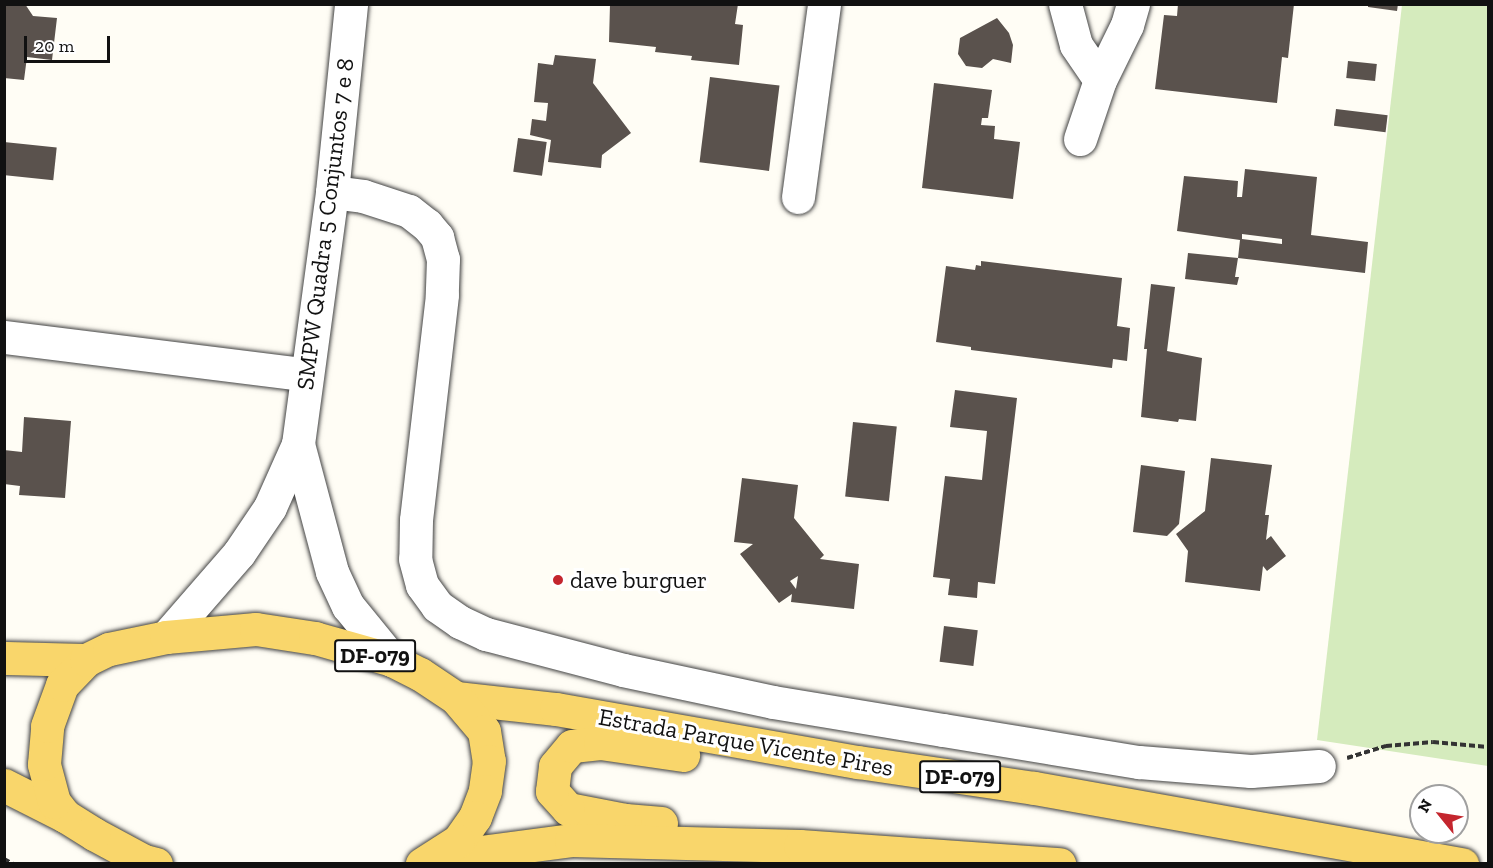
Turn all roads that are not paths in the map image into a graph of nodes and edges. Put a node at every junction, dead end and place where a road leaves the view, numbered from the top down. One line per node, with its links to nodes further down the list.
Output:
1 (351, 4): 7 (street, SMPW Quadra 5 Conjuntos 7 e 8)
2 (824, 4): 8 (street)
3 (1065, 4): 5 (street)
4 (1133, 4): 5 (street)
5 (1100, 80): 6 (street)
6 (1080, 139)
7 (332, 192): 10 (street, SMPW Quadra 5 Conjuntos 7 e 8); 18 (street)
8 (798, 197)
9 (4, 337): 10 (street)
10 (307, 375): 11 (street, SMPW Quadra 5 Conjuntos 7 e 8)
11 (298, 444): 12 (street, SMPW Quadra 5 Conjuntos 7 e 8); 15 (street, SMPW Quadra 5 Conjuntos 7 e 8)
12 (166, 637): 14 (main road, DF-079); 15 (main road, DF-079)
13 (4, 658): 14 (main road, DF-079)
14 (86, 660): 20 (main road, DF-079)
15 (392, 660): 16 (main road, DF-079)
16 (456, 698): 17 (main road, Estrada Parque Vicente Pires / DF-079); 22 (main road, DF-079)
17 (858, 762): 21 (main road); 25 (main road, Estrada Parque Vicente Pires / DF-079)
18 (1319, 766)
19 (4, 785): 20 (main road)
20 (65, 816): 23 (main road)
21 (800, 846): 22 (main road, DF-079); 24 (main road, DF-079)
22 (427, 861)
23 (149, 863)
24 (1059, 864)
25 (1462, 864)

